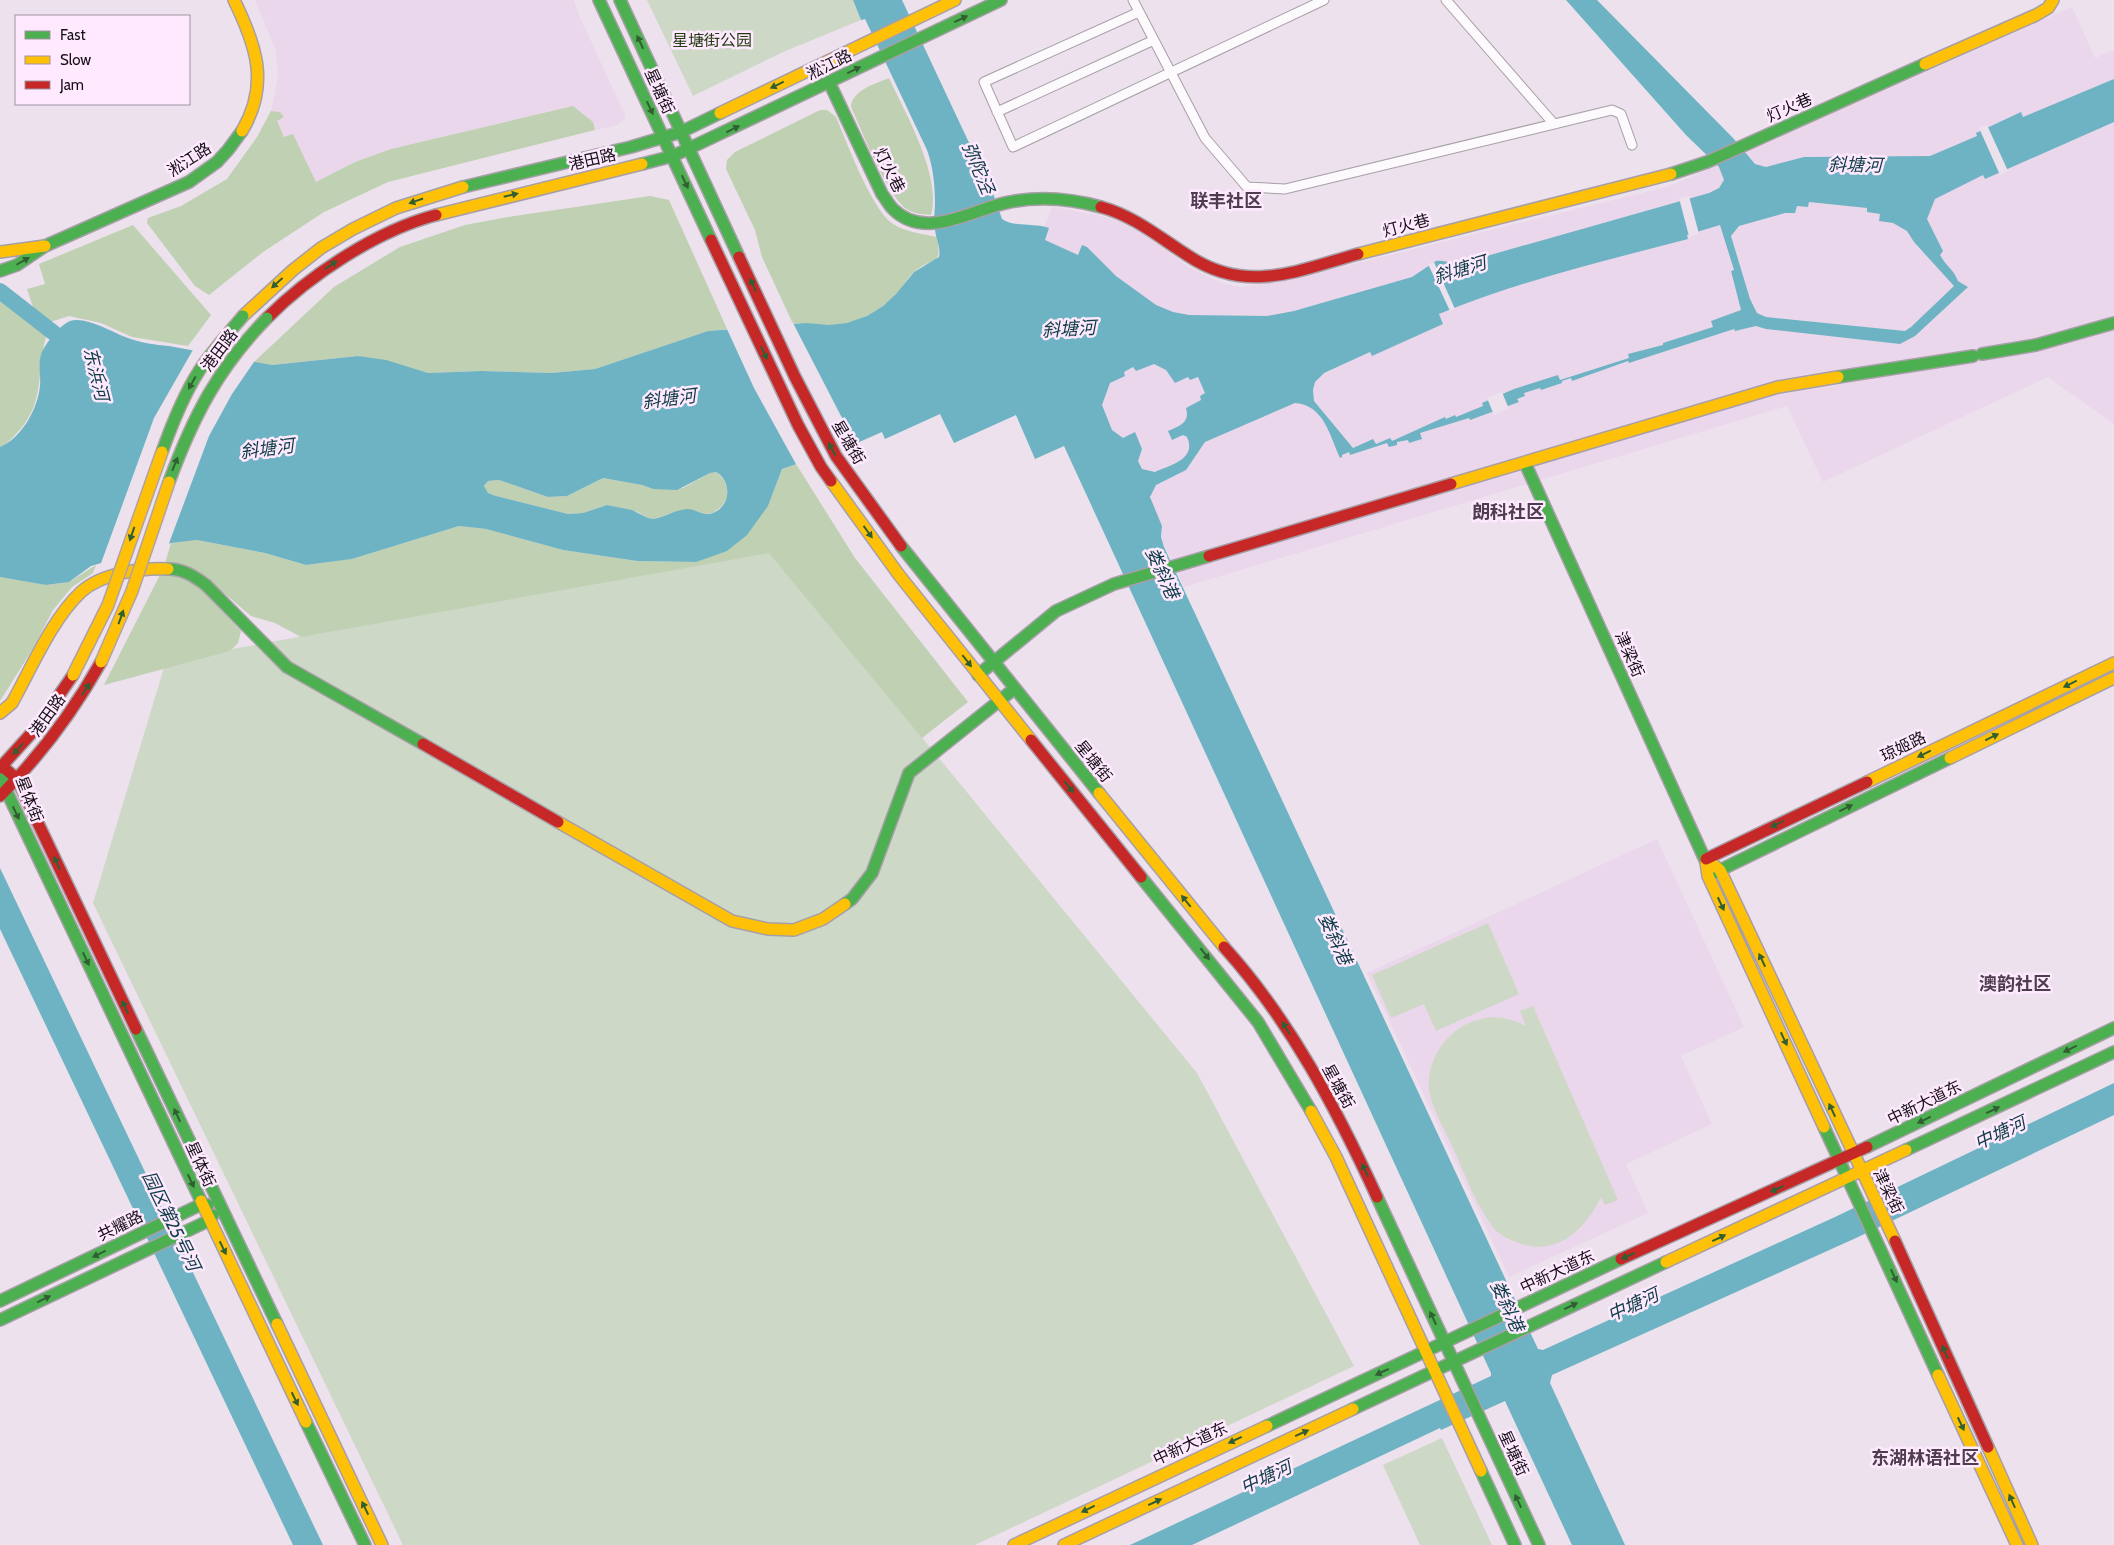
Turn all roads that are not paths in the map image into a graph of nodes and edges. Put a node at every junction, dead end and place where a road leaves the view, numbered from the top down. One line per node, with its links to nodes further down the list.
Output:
1 (234, 0): 21 (main road, 淞江路)
2 (599, 0): 17 (main road, 星塘街, one-way to 17)
3 (620, 0): 16 (main road, 星塘街, one-way to 3)
4 (955, 0): 16 (main road, 淞江路, one-way to 16)
5 (1001, 0): 13 (main road, 淞江路, one-way to 5)
6 (1324, 0): 12 (street)
7 (1446, 0): 15 (street)
8 (2053, 0): 13 (main road, 灯火巷)
9 (1135, 1): 10 (street)
10 (1139, 12): 11 (street); 14 (street)
11 (1154, 40): 12 (street); 14 (street)
12 (1171, 71): 14 (street); 15 (street)
13 (829, 82): 19 (main road, 淞江路, one-way to 13)
14 (997, 112)
15 (1554, 124): 18 (street)
16 (681, 132): 17 (main road, 淞江路); 19 (main road, 星塘街)
17 (664, 138): 20 (main road, 星塘街); 33 (main road, 港田路, one-way to 33, bridge)
18 (1632, 145)
19 (689, 150): 20 (main road, 淞江路); 26 (main road, 星塘街, one-way to 19)
20 (673, 156): 28 (main road, 星塘街, one-way to 28); 34 (main road, 港田路, one-way to 20, bridge)
21 (45, 246): 22 (main road, 淞江路); 23 (main road, 淞江路, one-way to 21)
22 (0, 252)
23 (0, 271)
24 (2114, 323): 25 (main road)
25 (1525, 463): 26 (main road); 36 (main road, 津梁街)
26 (994, 662): 28 (main road); 30 (main road, 星塘街)
27 (2114, 662): 36 (main road, 琼姬路, one-way to 36)
28 (978, 675): 31 (main road, 星塘街)
29 (2114, 678): 37 (main road, 琼姬路, one-way to 29)
30 (1014, 689): 31 (main road); 50 (main road, 星塘街, one-way to 30)
31 (999, 701): 32 (main road); 51 (main road, 星塘街, one-way to 51)
32 (0, 713)
33 (1, 767): 34 (main road, 星体街); 35 (main road, 星体街)
34 (17, 779): 35 (main road, 港田路); 46 (main road, 星体街, one-way to 34)
35 (3, 793): 45 (main road, 星体街, one-way to 45)
36 (1706, 859): 37 (main road, 津梁街); 38 (main road, 津梁街)
37 (1720, 870): 38 (main road, 琼姬路); 41 (main road, 津梁街, one-way to 37)
38 (1708, 876): 42 (main road, 津梁街, one-way to 42)
39 (2114, 1028): 41 (main road, 中新大道东, one-way to 41)
40 (2114, 1052): 43 (main road, one-way to 40)
41 (1853, 1154): 42 (main road, 中新大道东); 43 (main road, 津梁街)
42 (1840, 1160): 44 (main road, 津梁街); 50 (main road, 中新大道东, one-way to 50)
43 (1862, 1172): 44 (main road); 61 (main road, 津梁街, one-way to 43)
44 (1848, 1178): 52 (main road, one-way to 44); 60 (main road, 津梁街, one-way to 60)
45 (202, 1204): 46 (main road); 47 (main road, 星体街); 48 (main road, 共耀路, one-way to 48)
46 (220, 1206): 47 (main road); 55 (main road, 星体街, one-way to 46)
47 (210, 1220): 49 (main road, 共耀路, one-way to 47); 54 (main road, 星体街, one-way to 54)
48 (0, 1301)
49 (0, 1320)
50 (1445, 1342): 51 (main road, 中新大道东); 52 (main road, 星塘街)
51 (1427, 1351): 53 (main road, 星塘街); 56 (main road, 中新大道东, one-way to 56)
52 (1454, 1362): 53 (main road); 59 (main road, 星塘街, one-way to 52)
53 (1436, 1372): 57 (main road, one-way to 53); 58 (main road, 星塘街)
54 (362, 1544)
55 (382, 1545)
56 (1014, 1545)
57 (1064, 1545)
58 (1515, 1545)
59 (1539, 1545)
60 (2016, 1545)
61 (2032, 1545)

